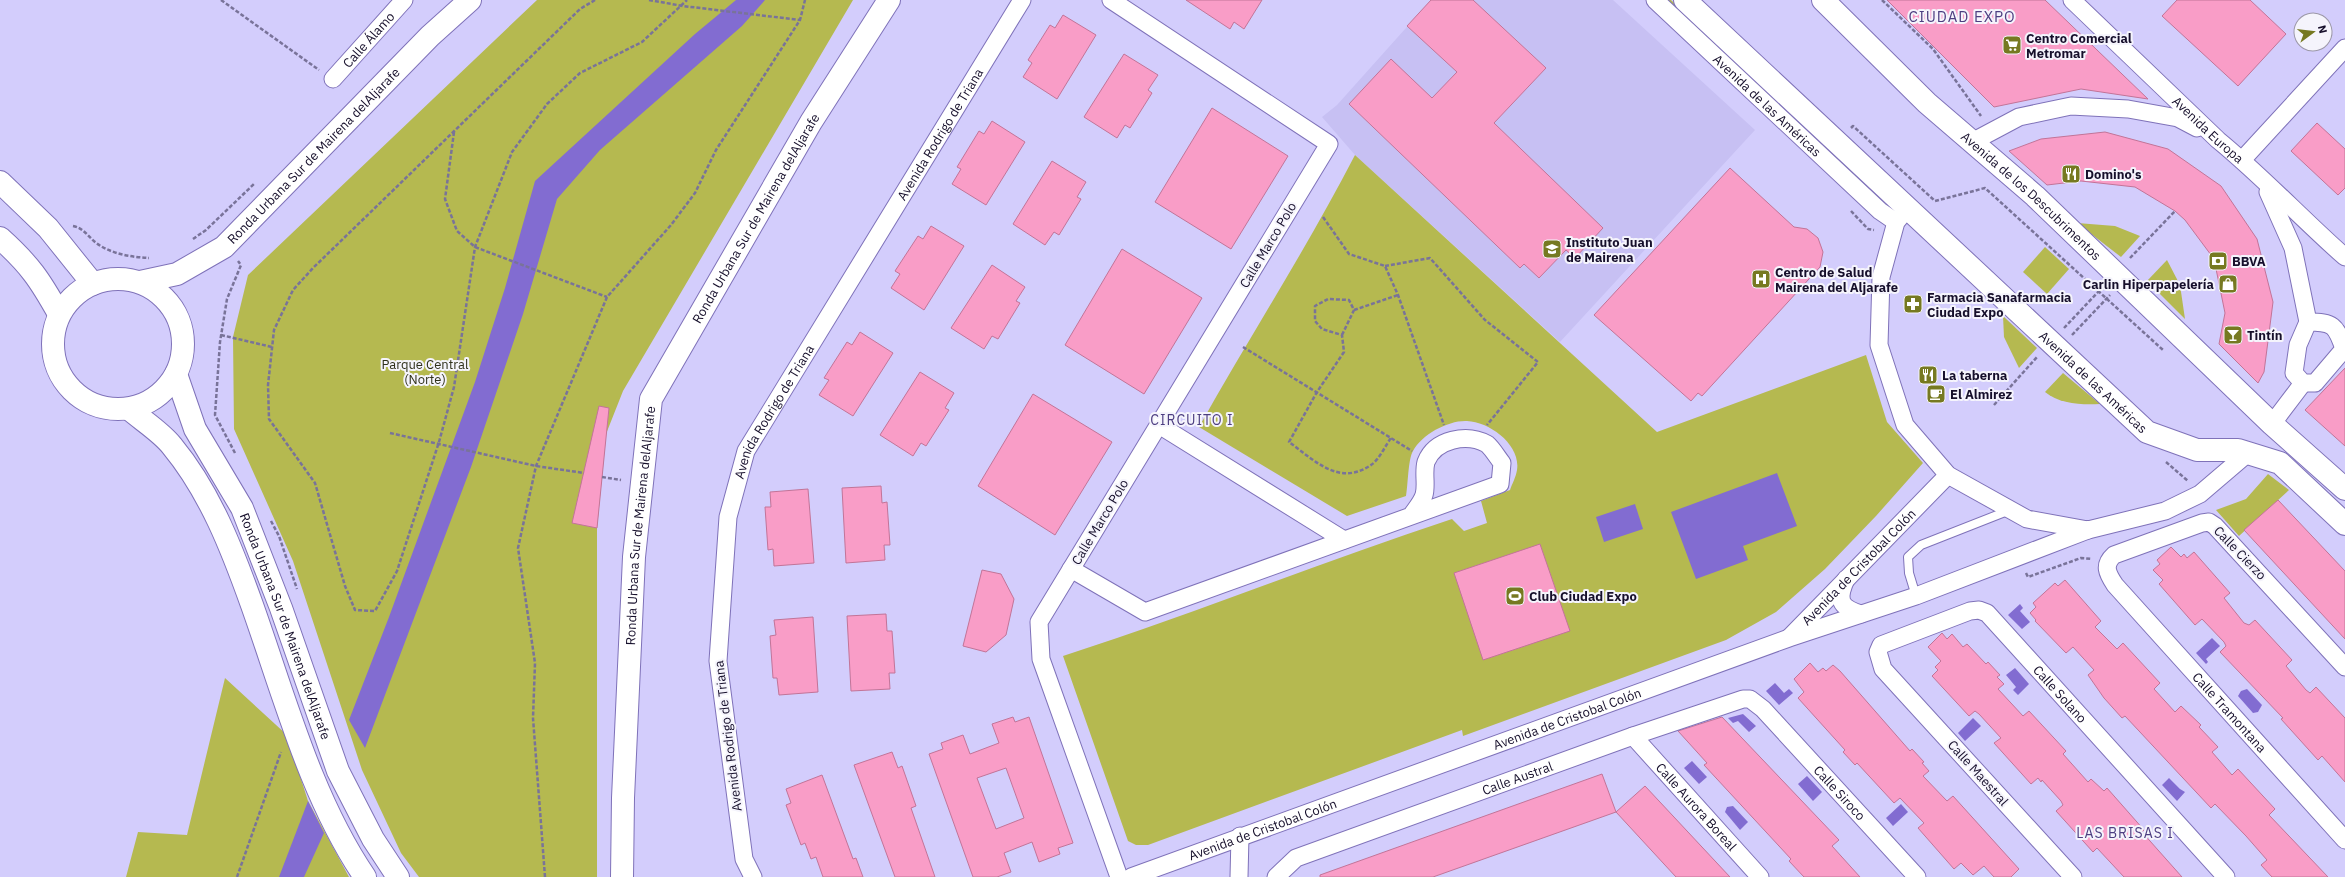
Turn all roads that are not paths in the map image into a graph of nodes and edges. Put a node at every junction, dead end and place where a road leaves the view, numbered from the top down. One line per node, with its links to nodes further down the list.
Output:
1 (404, 0): 11 (street, Calle Álamo)
2 (470, 0): 20 (street, Ronda Urbana Sur de Mairena delAljarafe)
3 (890, 0): 52 (street, Ronda Urbana Sur de Mairena delAljarafe)
4 (1022, 0): 53 (street, Avenida Rodrigo de Triana)
5 (1111, 0): 29 (street, Calle Marco Polo)
6 (1655, 0): 17 (street, Avenida de las Américas)
7 (1685, 0): 17 (street, Avenida de las Américas)
8 (1823, 0): 13 (street, Avenida de los Descubrimentos)
9 (2072, 0): 12 (street, Avenida Europa)
10 (2345, 48): 14 (street)
11 (332, 80)
12 (2218, 140): 13 (street); 14 (street, Avenida Europa)
13 (1972, 142): 28 (street, Avenida de los Descubrimentos)
14 (2242, 160): 15 (street, Avenida Europa)
15 (2262, 181): 19 (street, Avenida Europa); 23 (street)
16 (0, 182): 21 (street)
17 (1901, 215): 30 (street, Avenida de las Américas); 31 (street)
18 (0, 238): 22 (street)
19 (2345, 257)
20 (140, 282): 21 (street); 25 (street)
21 (93, 284): 22 (street)
22 (59, 314): 27 (street)
23 (2308, 322): 24 (street); 26 (street)
24 (2344, 349): 26 (street)
25 (176, 374): 27 (street); 51 (street, Ronda Urbana Sur de Mairena delAljarafe)
26 (2303, 383): 28 (street)
27 (129, 409): 50 (street, Ronda Urbana Sur de Mairena delAljarafe)
28 (2272, 424): 32 (street, Avenida de los Descubrimentos)
29 (1159, 425): 37 (street); 38 (street, Calle Marco Polo)
30 (2248, 454): 35 (street, Avenida de las Américas); 36 (street)
31 (1948, 475): 33 (street); 39 (street, Avenida de Cristobal Colón)
32 (2345, 489)
33 (2010, 510): 36 (street); 41 (lane)
34 (1411, 516): 34 (street, Calle Marco Polo); 37 (street, Calle Marco Polo)
35 (2345, 524)
36 (2088, 530): 41 (street)
37 (1344, 540): 38 (street, Calle Marco Polo)
38 (1071, 569): 54 (street, Calle Marco Polo)
39 (1846, 579): 42 (street); 43 (street, Avenida de Cristobal Colón)
40 (2115, 585): 44 (street, Calle Cierzo); 49 (street, Calle Tramontana)
41 (1916, 596): 42 (street)
42 (1861, 614): 43 (street)
43 (1789, 638): 48 (street, Avenida de Cristobal Colón)
44 (2345, 667)
45 (1883, 669): 60 (street, Calle Maestral); 61 (street, Calle Solano)
46 (1763, 709): 47 (street, Calle Austral); 59 (street, Calle Siroco)
47 (1633, 736): 57 (street, Calle Austral); 58 (street, Calle Aurora Boreal)
48 (1240, 836): 55 (street, Avenida de Cristobal Colón); 56 (street)
49 (2345, 840)
50 (365, 877)
51 (398, 877)
52 (622, 877)
53 (754, 877)
54 (1119, 877)
55 (1131, 877)
56 (1239, 877)
57 (1276, 877)
58 (1760, 877)
59 (1917, 877)
60 (2072, 877)
61 (2226, 877)

